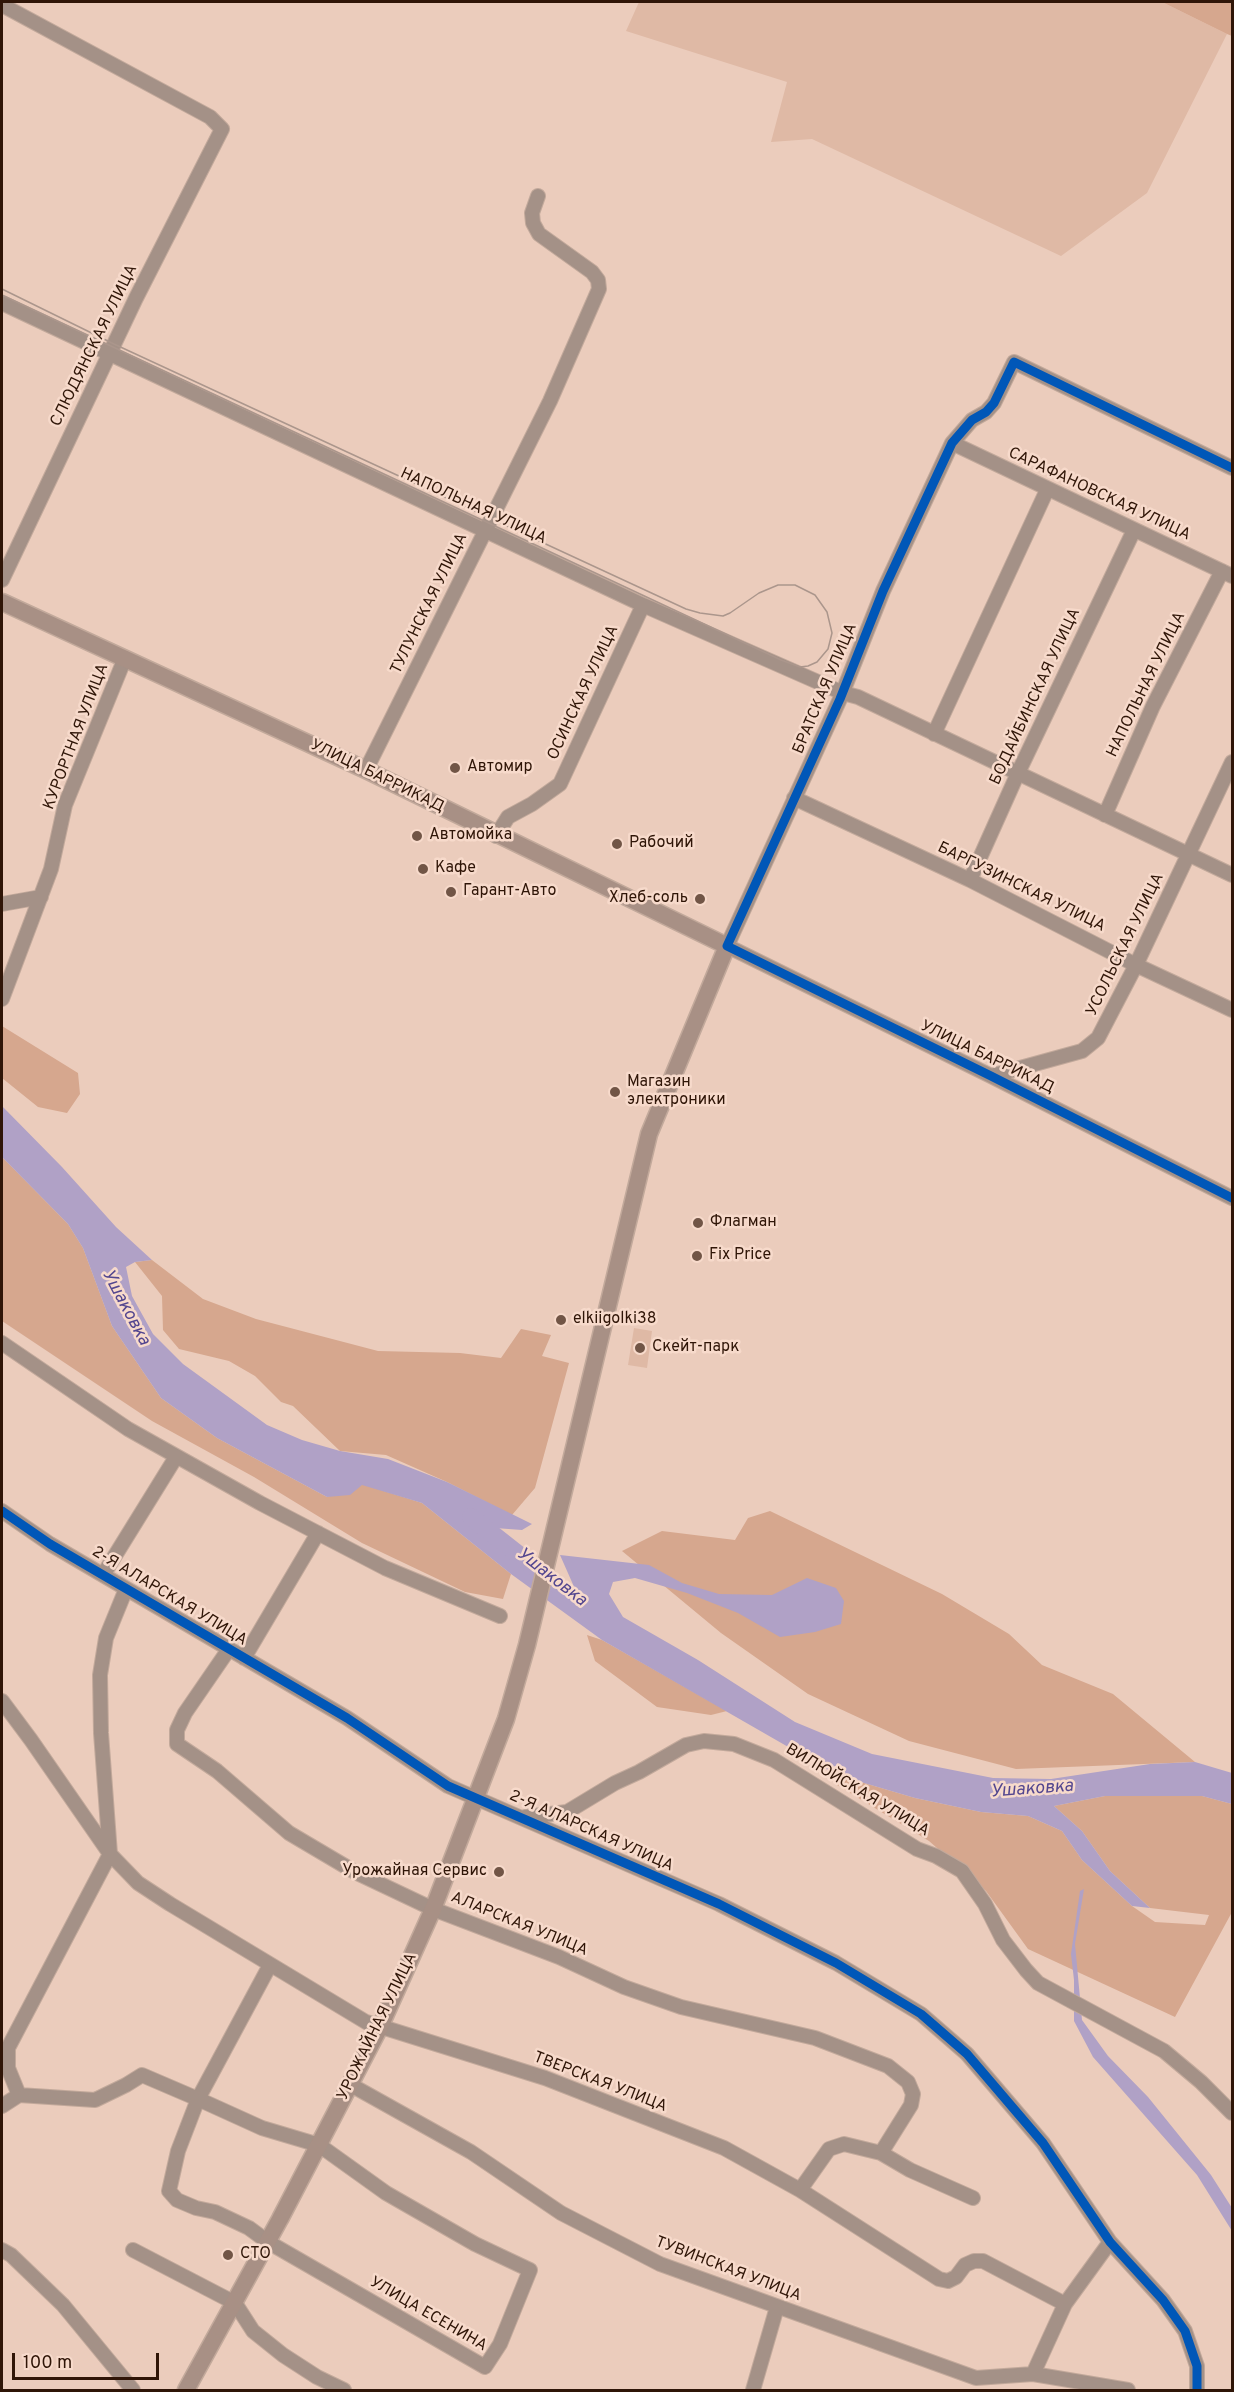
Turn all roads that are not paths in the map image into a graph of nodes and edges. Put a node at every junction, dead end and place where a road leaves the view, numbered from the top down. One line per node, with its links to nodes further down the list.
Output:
1 (2, 5): 4 (street, СЛЮДЯНСКАЯ УЛИЦА)
2 (538, 196): 8 (street, ТУЛУНСКАЯ УЛИЦА)
3 (2, 303): 4 (street, НАПОЛЬНАЯ УЛИЦА)
4 (109, 354): 8 (street, НАПОЛЬНАЯ УЛИЦА); 11 (street, СЛЮДЯНСКАЯ УЛИЦА)
5 (952, 443): 6 (street, БРАТСКАЯ УЛИЦА); 7 (street, САРАФАНОВСКАЯ УЛИЦА); 15 (street, БРАТСКАЯ УЛИЦА)
6 (1233, 468)
7 (1047, 490): 9 (street, САРАФАНОВСКАЯ УЛИЦА); 16 (street)
8 (485, 530): 13 (street, НАПОЛЬНАЯ УЛИЦА); 18 (street, ТУЛУНСКАЯ УЛИЦА)
9 (1134, 530): 10 (street, САРАФАНОВСКАЯ УЛИЦА); 19 (street, БОДАЙБИНСКАЯ УЛИЦА)
10 (1227, 574): 21 (street, НАПОЛЬНАЯ УЛИЦА)
11 (2, 580)
12 (2, 602): 14 (main road, УЛИЦА БАРРИКАД)
13 (643, 605): 15 (street, НАПОЛЬНАЯ УЛИЦА); 22 (street, ОСИНСКАЯ УЛИЦА)
14 (125, 658): 18 (main road, УЛИЦА БАРРИКАД); 26 (street, КУРОРТНАЯ УЛИЦА)
15 (843, 693): 16 (street, НАПОЛЬНАЯ УЛИЦА); 20 (street, БРАТСКАЯ УЛИЦА)
16 (934, 734): 19 (street, НАПОЛЬНАЯ УЛИЦА)
17 (1233, 762): 23 (street, УСОЛЬСКАЯ УЛИЦА)
18 (366, 770): 22 (main road, УЛИЦА БАРРИКАД)
19 (1018, 773): 21 (street, НАПОЛЬНАЯ УЛИЦА); 25 (street, БОДАЙБИНСКАЯ УЛИЦА)
20 (794, 798): 25 (street, БАРГУЗИНСКАЯ УЛИЦА); 28 (street, БРАТСКАЯ УЛИЦА)
21 (1105, 815): 23 (street, НАПОЛЬНАЯ УЛИЦА)
22 (496, 836): 28 (main road, УЛИЦА БАРРИКАД)
23 (1189, 854): 24 (street, НАПОЛЬНАЯ УЛИЦА); 29 (street, УСОЛЬСКАЯ УЛИЦА)
24 (1233, 875)
25 (970, 880): 29 (street, БАРГУЗИНСКАЯ УЛИЦА)
26 (41, 897): 27 (street); 30 (street, КУРОРТНАЯ УЛИЦА)
27 (2, 904)
28 (727, 946): 32 (street, УЛИЦА БАРРИКАД); 44 (main road, УРОЖАЙНАЯ УЛИЦА)
29 (1136, 965): 31 (street, БАРГУЗИНСКАЯ УЛИЦА); 32 (street, УСОЛЬСКАЯ УЛИЦА)
30 (2, 999)
31 (1233, 1010)
32 (991, 1076): 33 (street, УЛИЦА БАРРИКАД)
33 (1233, 1198)
34 (2, 1342): 35 (street)
35 (176, 1456): 37 (street); 38 (street)
36 (2, 1511): 38 (street, 2-Я АЛАРСКАЯ УЛИЦА)
37 (318, 1533): 40 (street); 42 (street)
38 (103, 1575): 39 (street, 2-Я АЛАРСКАЯ УЛИЦА)
39 (126, 1589): 41 (street, 2-Я АЛАРСКАЯ УЛИЦА); 48 (street)
40 (500, 1616)
41 (229, 1649): 42 (street, 2-Я АЛАРСКАЯ УЛИЦА); 49 (street, АЛАРСКАЯ УЛИЦА)
42 (244, 1659): 44 (street, 2-Я АЛАРСКАЯ УЛИЦА)
43 (2, 1701): 48 (street, ТВЕРСКАЯ УЛИЦА)
44 (475, 1798): 46 (street, 2-Я АЛАРСКАЯ УЛИЦА); 49 (main road, УРОЖАЙНАЯ УЛИЦА)
45 (567, 1812): 46 (street); 47 (street); 56 (street, ВИЛЮЙСКАЯ УЛИЦА)
46 (523, 1817): 47 (street, 2-Я АЛАРСКАЯ УЛИЦА)
47 (564, 1835): 62 (street, 2-Я АЛАРСКАЯ УЛИЦА)
48 (110, 1854): 50 (street, ТВЕРСКАЯ УЛИЦА); 53 (street)
49 (433, 1909): 51 (main road, УРОЖАЙНАЯ УЛИЦА); 58 (street, АЛАРСКАЯ УЛИЦА)
50 (270, 1965): 51 (street, ТВЕРСКАЯ УЛИЦА); 54 (street)
51 (380, 2027): 52 (main road, УРОЖАЙНАЯ УЛИЦА); 59 (street, ТВЕРСКАЯ УЛИЦА)
52 (351, 2085): 57 (main road, УРОЖАЙНАЯ УЛИЦА); 67 (street, ТУВИНСКАЯ УЛИЦА)
53 (19, 2095): 54 (street); 55 (street)
54 (198, 2099): 57 (street); 61 (street)
55 (2, 2106)
56 (1233, 2113)
57 (319, 2145): 61 (main road, УРОЖАЙНАЯ УЛИЦА); 61 (street, УЛИЦА ЕСЕНИНА)
58 (881, 2153): 59 (street); 60 (street)
59 (800, 2190): 66 (street, ТВЕРСКАЯ УЛИЦА)
60 (973, 2198)
61 (268, 2242): 65 (main road, УРОЖАЙНАЯ УЛИЦА)
62 (1110, 2242): 66 (street); 75 (street, 2-Я АЛАРСКАЯ УЛИЦА)
63 (2, 2250): 70 (street)
64 (133, 2250): 65 (street)
65 (235, 2303): 71 (main road, УРОЖАЙНАЯ УЛИЦА); 72 (street)
66 (1065, 2304): 68 (street)
67 (777, 2307): 69 (street, ТУВИНСКАЯ УЛИЦА); 73 (street)
68 (1033, 2374): 69 (street, ТУВИНСКАЯ УЛИЦА); 74 (street, ТУВИНСКАЯ УЛИЦА)
69 (973, 2384)
70 (133, 2391)
71 (186, 2391)
72 (344, 2391)
73 (753, 2391)
74 (1128, 2391)
75 (1197, 2391)

